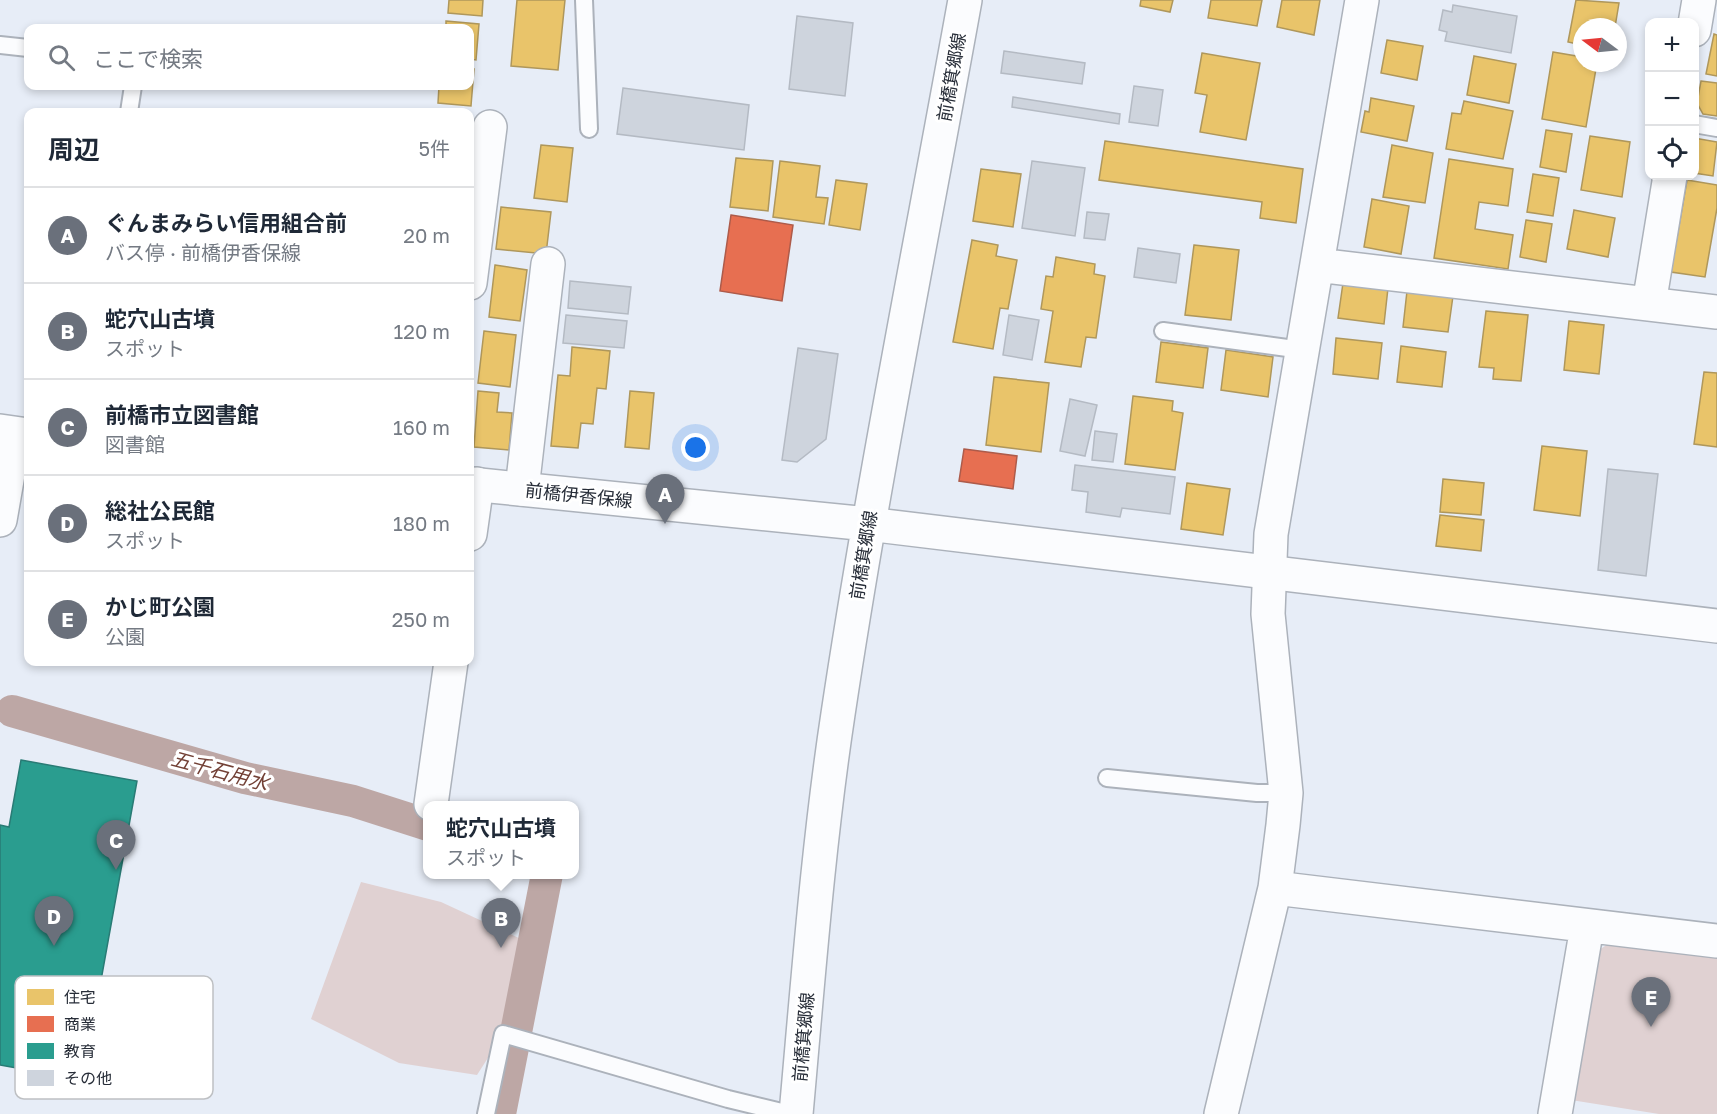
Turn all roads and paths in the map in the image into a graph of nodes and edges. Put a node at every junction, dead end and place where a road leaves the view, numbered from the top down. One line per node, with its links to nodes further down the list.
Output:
1 (584, 0): 11 (lane)
2 (965, 0): 24 (street, 前橋箕郷線)
3 (1362, 0): 15 (street)
4 (0, 45): 5 (lane)
5 (24, 48)
6 (132, 90): 7 (lane)
7 (130, 108)
8 (1699, 125): 10 (lane)
9 (490, 127): 13 (street)
10 (1717, 128)
11 (589, 129)
12 (1669, 180): 16 (street)
13 (474, 252)
14 (548, 264): 22 (street)
15 (1317, 265): 16 (street); 19 (street)
16 (1649, 304): 17 (street)
17 (1717, 312)
18 (1163, 331): 19 (lane)
19 (1302, 350): 25 (street)
20 (14, 433): 23 (street)
21 (474, 484): 22 (street, 前橋伊香保線)
22 (522, 489): 24 (street, 前橋伊香保線)
23 (0, 520)
24 (868, 524): 25 (street, 前橋伊香保線); 36 (street, 前橋箕郷線)
25 (1272, 572): 26 (street, 前橋伊香保線); 29 (street)
26 (1717, 626)
27 (450, 666): 30 (street)
28 (1107, 778): 29 (lane)
29 (1286, 793): 31 (street)
30 (431, 801)
31 (1275, 888): 32 (street); 37 (street)
32 (1587, 927): 33 (street); 38 (street)
33 (1717, 941)
34 (486, 1114): 35 (lane)
35 (790, 1114)
36 (796, 1114)
37 (1221, 1114)
38 (1555, 1114)

